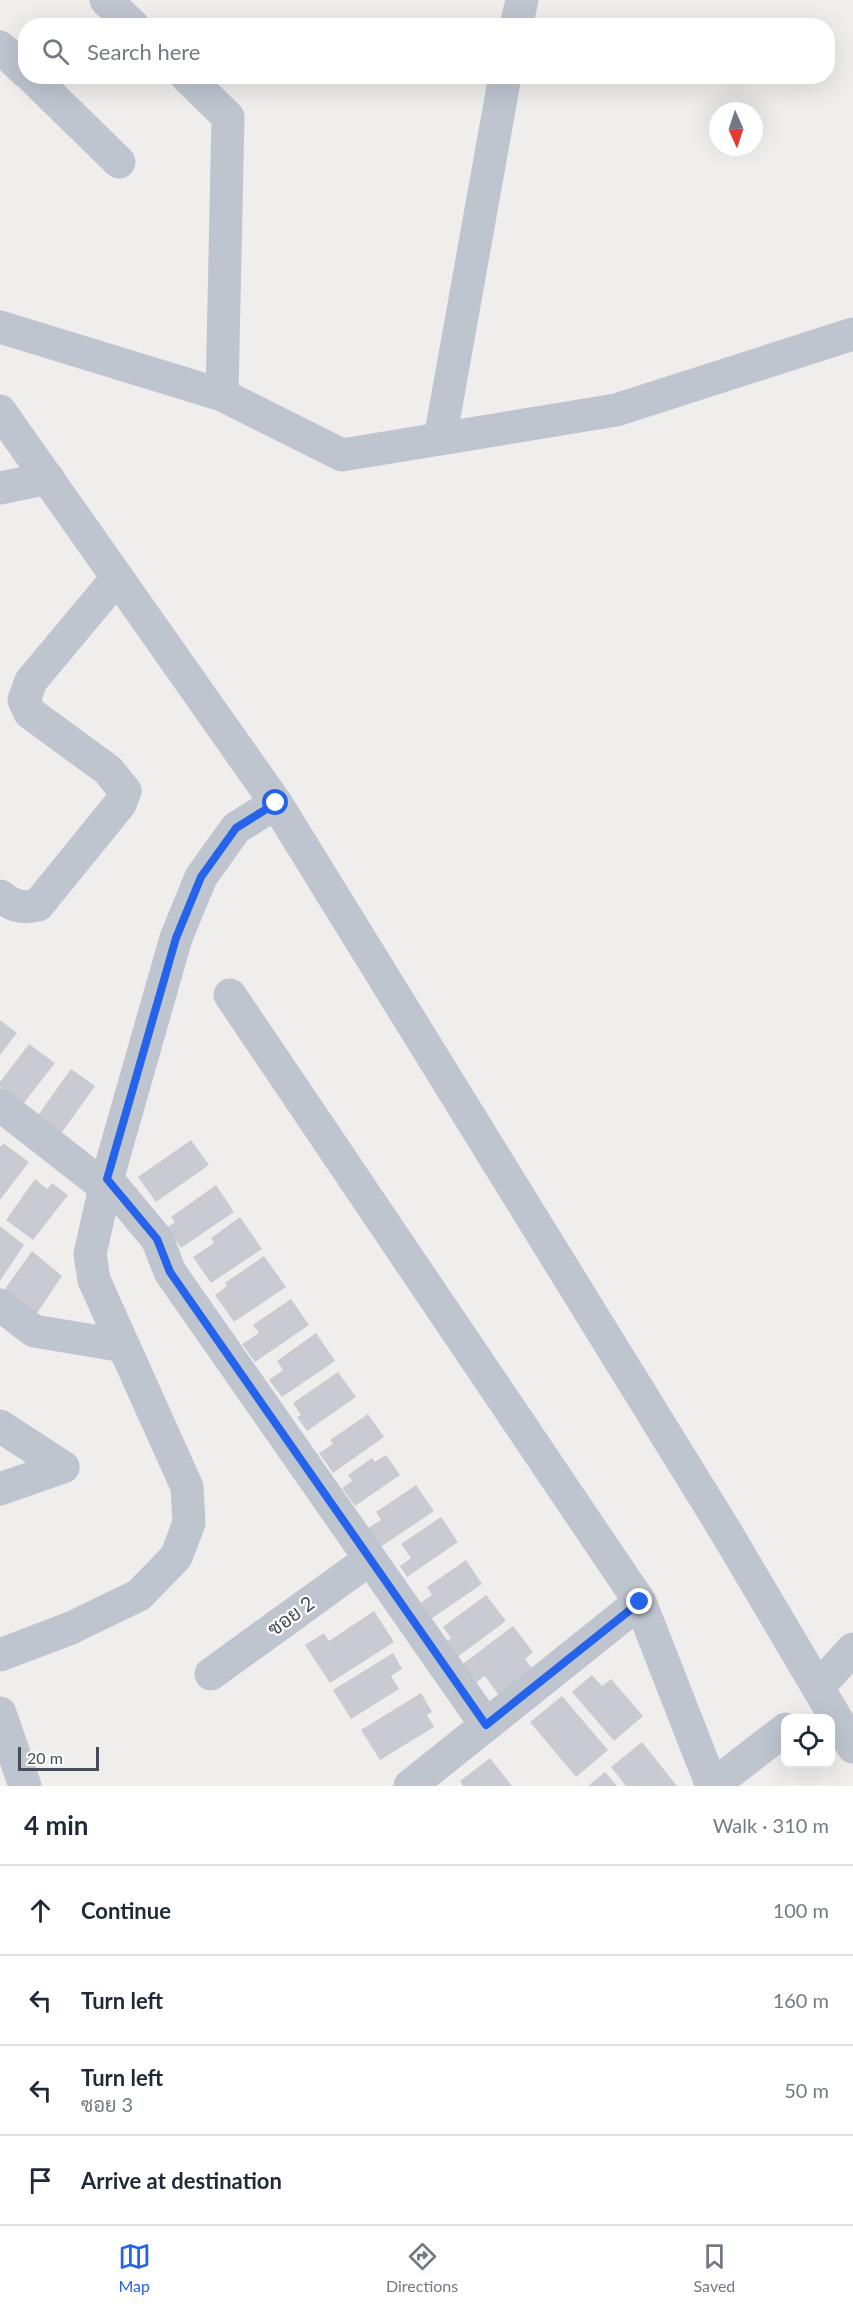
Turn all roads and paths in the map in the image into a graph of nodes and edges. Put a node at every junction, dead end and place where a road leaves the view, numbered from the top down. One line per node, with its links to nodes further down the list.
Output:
1 (106, 0): 3 (street)
2 (522, 0): 4 (street)
3 (125, 18)
4 (518, 18)
5 (0, 47): 6 (street)
6 (18, 64)
7 (39, 84): 10 (street)
8 (194, 84): 13 (street)
9 (504, 84): 15 (street)
10 (119, 162)
11 (0, 327): 13 (street)
12 (853, 334): 15 (street)
13 (222, 395): 15 (street)
14 (0, 411): 16 (street)
15 (440, 439)
16 (48, 478): 17 (street); 18 (street)
17 (0, 488)
18 (117, 578): 19 (street); 20 (street)
19 (276, 803): 23 (street); 33 (street)
20 (0, 896)
21 (230, 995): 29 (street)
22 (0, 1105): 23 (street)
23 (104, 1191): 25 (street); 28 (street)
24 (0, 1305): 25 (street)
25 (124, 1346): 31 (street)
26 (0, 1426): 27 (street)
27 (0, 1489)
28 (370, 1559): 32 (street, ซอย 2); 36 (street)
29 (640, 1602): 36 (street); 41 (street)
30 (853, 1649): 33 (street)
31 (0, 1655)
32 (211, 1674)
33 (822, 1692): 35 (street); 38 (street)
34 (0, 1713): 39 (street)
35 (803, 1714)
36 (486, 1725): 40 (street)
37 (781, 1733): 41 (street)
38 (853, 1747)
39 (25, 1786)
40 (410, 1786)
41 (712, 1786)

